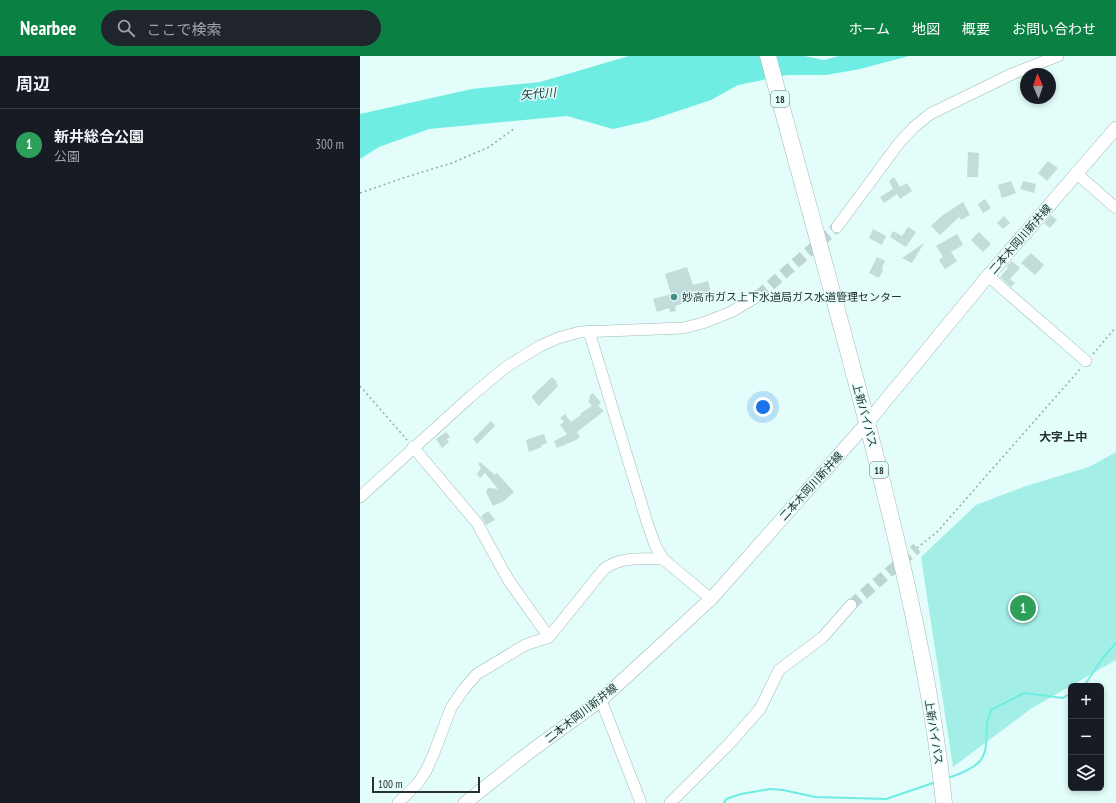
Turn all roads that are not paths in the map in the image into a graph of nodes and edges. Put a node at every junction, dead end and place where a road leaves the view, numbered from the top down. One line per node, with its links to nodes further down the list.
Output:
1 (768, 56): 11 (highway, 上新バイパス / 18)
2 (1058, 56): 6 (street)
3 (1116, 128): 4 (main road, 二本木岡川新井線)
4 (1076, 173): 5 (street); 7 (main road, 二本木岡川新井線)
5 (1116, 208)
6 (837, 227)
7 (988, 276): 10 (street); 11 (main road, 二本木岡川新井線)
8 (758, 296): 9 (street)
9 (589, 331): 12 (street); 14 (street)
10 (1086, 361)
11 (867, 423): 15 (main road, 二本木岡川新井線); 23 (highway, 上新バイパス / 18)
12 (413, 448): 13 (street); 17 (street)
13 (360, 497)
14 (663, 559): 15 (street); 17 (street)
15 (711, 599): 18 (main road, 二本木岡川新井線)
16 (851, 605): 22 (street)
17 (549, 637): 19 (street)
18 (601, 700): 20 (main road, 二本木岡川新井線); 21 (street)
19 (398, 803)
20 (465, 803)
21 (640, 803)
22 (670, 803)
23 (944, 803)

